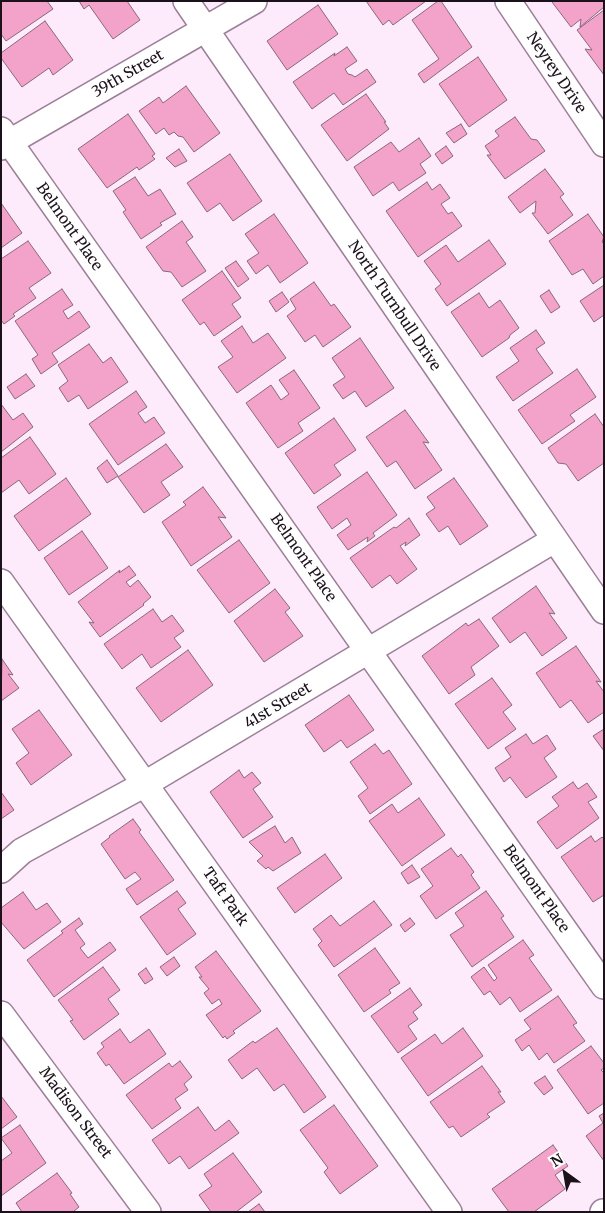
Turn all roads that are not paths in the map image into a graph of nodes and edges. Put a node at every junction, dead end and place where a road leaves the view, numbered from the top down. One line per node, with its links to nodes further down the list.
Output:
1 (186, 1): 4 (street, North Turnbull Drive)
2 (254, 1): 4 (street, 39th Street)
3 (508, 1): 6 (street, Neyrey Drive)
4 (205, 30): 5 (street, 39th Street); 7 (street, North Turnbull Drive)
5 (4, 140): 10 (street, Belmont Place)
6 (604, 144)
7 (554, 540): 9 (street, North Turnbull Drive); 10 (street, 41st Street)
8 (1, 582): 11 (street, Taft Park)
9 (604, 611)
10 (368, 652): 11 (street, 41st Street); 13 (street, Belmont Place)
11 (145, 784): 12 (street, 41st Street); 16 (street, Taft Park)
12 (1, 870)
13 (604, 986)
14 (1, 1014): 15 (street, Madison Street)
15 (148, 1212)
16 (449, 1212)

